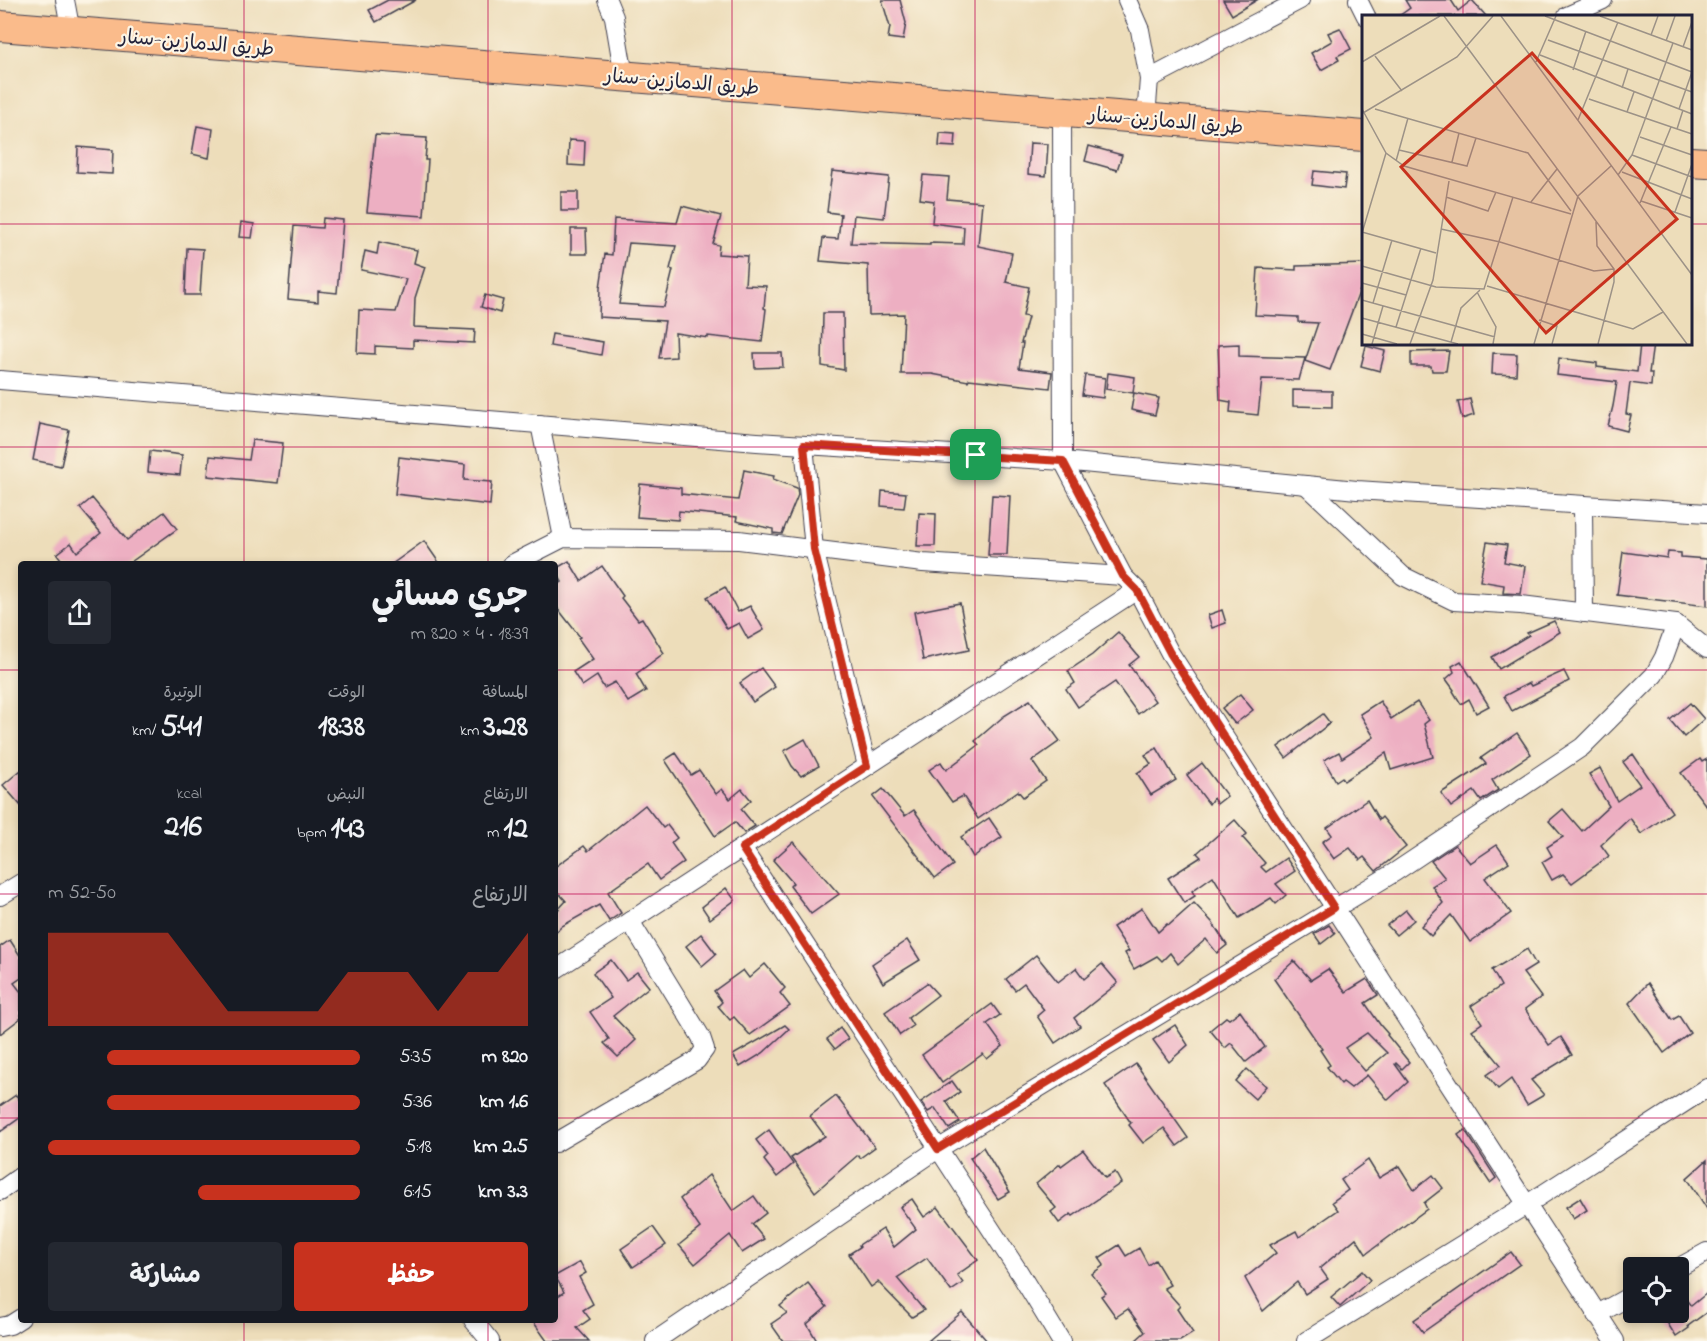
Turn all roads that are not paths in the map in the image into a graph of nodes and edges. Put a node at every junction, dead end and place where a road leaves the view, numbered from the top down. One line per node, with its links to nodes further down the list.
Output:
1 (65, 0): 10 (street)
2 (607, 0): 11 (street)
3 (1127, 0): 12 (street)
4 (1300, 0): 12 (street)
5 (1358, 0): 7 (street)
6 (1603, 0): 8 (street)
7 (1366, 15)
8 (1569, 15)
9 (0, 26): 10 (highway, طريق الدمازين-سنار)
10 (71, 32): 11 (highway, طريق الدمازين-سنار)
11 (624, 76): 13 (highway, طريق الدمازين-سنار)
12 (1149, 79): 14 (street)
13 (1062, 111): 14 (highway, طريق الدمازين-سنار); 21 (street)
14 (1146, 118): 15 (highway, طريق الدمازين-سنار)
15 (1362, 136)
16 (1692, 162): 17 (highway)
17 (1707, 163)
18 (0, 380): 19 (street)
19 (540, 424): 20 (street); 25 (street)
20 (804, 445): 21 (street); 26 (street)
21 (1063, 461): 22 (street); 28 (street)
22 (1306, 486): 23 (street); 30 (street)
23 (1583, 505): 24 (street); 30 (street)
24 (1707, 513)
25 (563, 538): 26 (street); 27 (street)
26 (814, 549): 28 (street); 33 (street)
27 (518, 561)
28 (1123, 576): 29 (street)
29 (1137, 590): 33 (street); 37 (street)
30 (1584, 613): 31 (street)
31 (1676, 624): 32 (street); 37 (street)
32 (1707, 649)
33 (867, 766): 34 (street)
34 (742, 848): 38 (street); 42 (street)
35 (18, 885): 36 (street)
36 (0, 896)
37 (1334, 908): 42 (street); 45 (street)
38 (630, 921): 39 (street); 41 (street)
39 (558, 968)
40 (1707, 1088): 45 (street)
41 (558, 1141)
42 (938, 1149): 54 (street); 55 (street)
43 (18, 1178): 44 (street)
44 (0, 1191)
45 (1526, 1205): 49 (street); 56 (street)
46 (1707, 1252): 47 (street)
47 (1689, 1262)
48 (1623, 1300): 49 (street)
49 (1596, 1315): 57 (street)
50 (18, 1320): 52 (street)
51 (475, 1323): 53 (street)
52 (0, 1328)
53 (490, 1341)
54 (655, 1341)
55 (1061, 1341)
56 (1306, 1341)
57 (1615, 1341)

